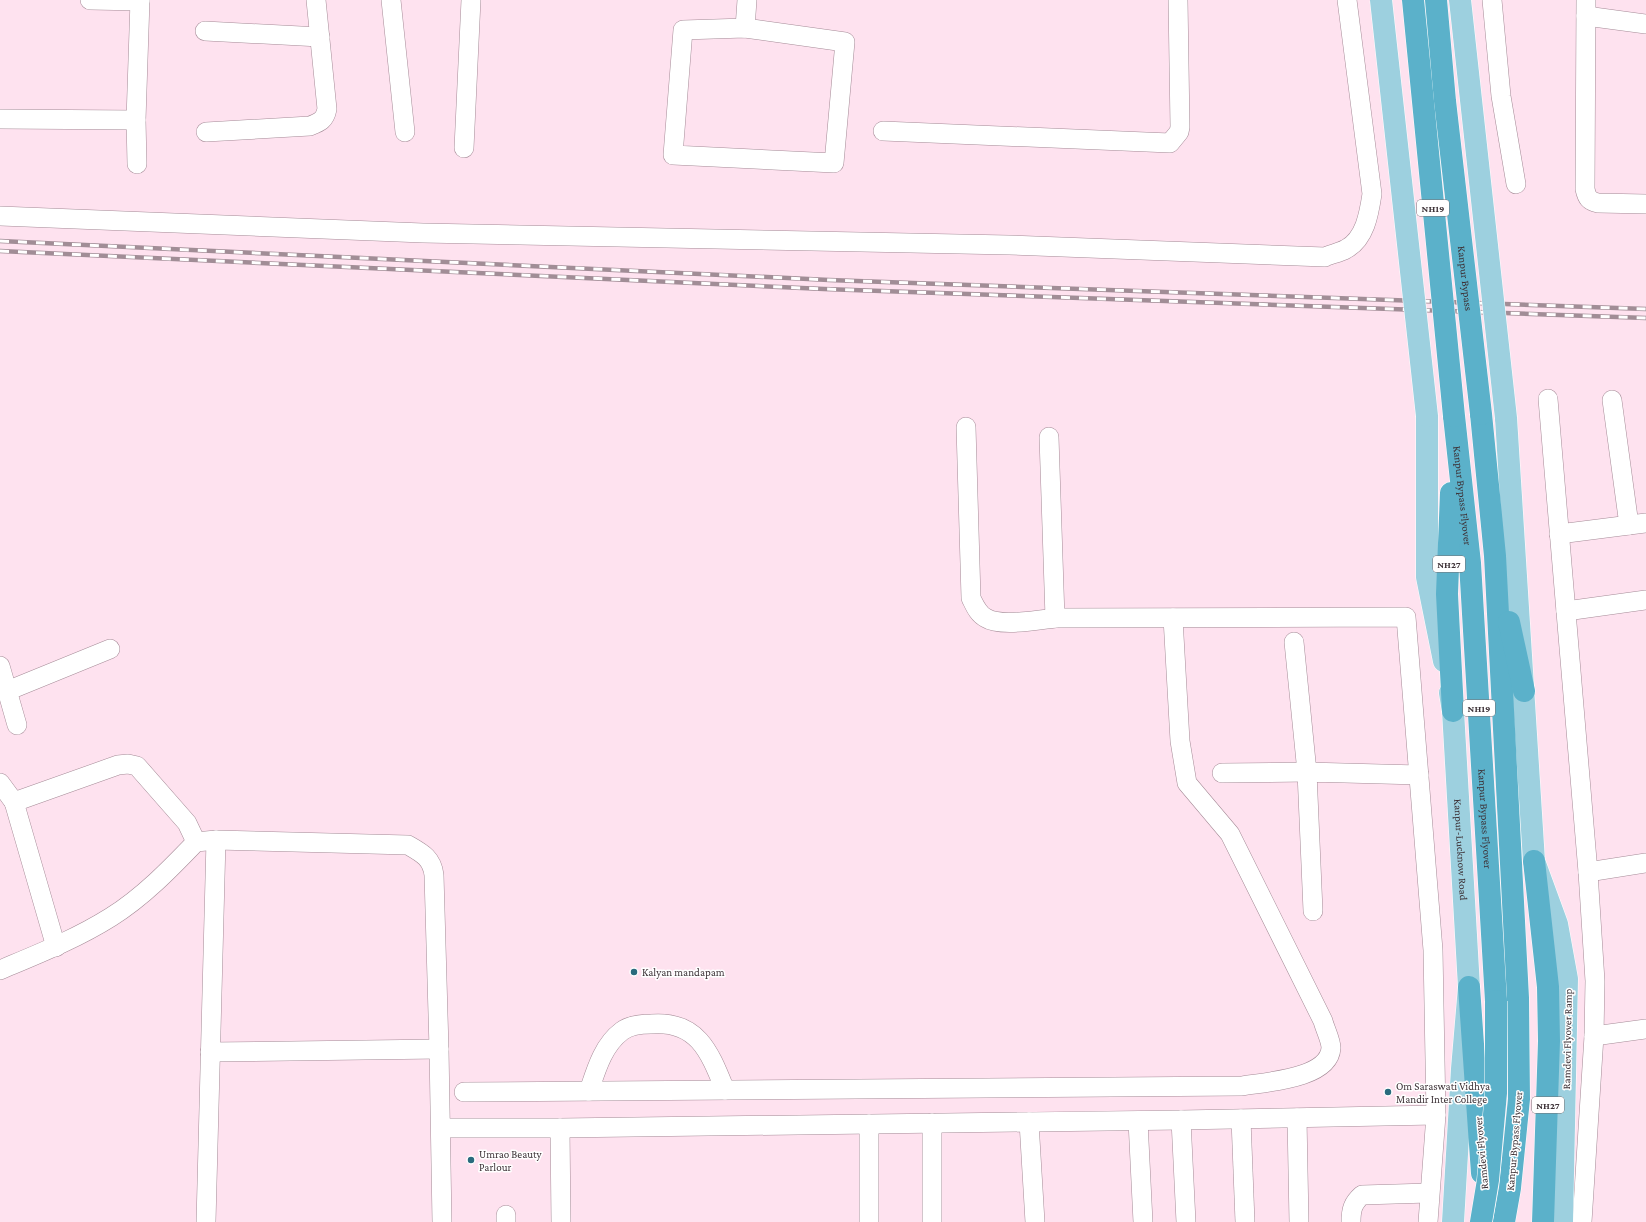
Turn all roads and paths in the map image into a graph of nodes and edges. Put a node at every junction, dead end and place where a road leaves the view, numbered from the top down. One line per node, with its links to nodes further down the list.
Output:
1 (90, 0): 13 (street)
2 (316, 0): 18 (street)
3 (391, 0): 23 (street)
4 (471, 0): 24 (street)
5 (747, 0): 16 (street)
6 (1178, 0): 21 (street)
7 (1346, 0): 28 (street)
8 (1381, 0): 46 (main road, Kanpur-Lucknow Road, bridge)
9 (1413, 0): 31 (highway, NH19, bridge)
10 (1436, 0): 36 (highway, Kanpur Bypass / NH19, bridge)
11 (1460, 0): 45 (main road, bridge)
12 (1492, 0): 26 (street)
13 (140, 1): 20 (street)
14 (1586, 8): 15 (street); 27 (street)
15 (1646, 24)
16 (745, 28): 16 (street)
17 (204, 31): 18 (street)
18 (320, 37): 22 (street)
19 (0, 119): 20 (street)
20 (136, 120): 25 (street)
21 (883, 131)
22 (206, 132)
23 (405, 132)
24 (464, 148)
25 (137, 164)
26 (1516, 184)
27 (1646, 204)
28 (0, 216)
29 (1548, 399): 35 (street)
30 (1612, 400): 34 (street)
31 (1454, 416): 46 (highway, NH27); 94 (highway, Kanpur Bypass Flyover / NH19, bridge)
32 (966, 427): 39 (street)
33 (1049, 437): 39 (street)
34 (1638, 524): 35 (street)
35 (1559, 534): 38 (street)
36 (1495, 556): 45 (highway, NH27); 96 (highway, Kanpur Bypass Flyover / NH19)
37 (1646, 604): 38 (street)
38 (1566, 611): 57 (street)
39 (1055, 618): 40 (street)
40 (1173, 618): 50 (street); 67 (street)
41 (1294, 642): 48 (street)
42 (110, 650): 44 (street)
43 (0, 666): 44 (street)
44 (7, 691): 47 (street)
45 (1524, 691): 55 (main road, NH27)
46 (1453, 711): 62 (main road, Kanpur-Lucknow Road / NH27)
47 (17, 725)
48 (1307, 772): 49 (street); 50 (street); 58 (street)
49 (1222, 773)
50 (1419, 775): 70 (street)
51 (0, 783): 52 (street)
52 (14, 802): 54 (street); 59 (street)
53 (216, 840): 54 (street); 65 (street); 66 (street)
54 (196, 842): 59 (street)
55 (1534, 861): 61 (highway, NH27)
56 (1646, 863): 57 (street)
57 (1588, 872): 64 (street)
58 (1313, 911)
59 (56, 947): 60 (street)
60 (0, 970)
61 (1558, 984): 97 (highway, NH27); 98 (main road, Ramdevi Flyover Ramp)
62 (1469, 987): 93 (main road, Kanpur-Lucknow Road); 95 (highway, Ramdevi Flyover / NH27)
63 (1646, 1029): 64 (street)
64 (1594, 1036): 99 (street)
65 (439, 1049): 66 (street); 78 (street)
66 (210, 1052): 81 (street)
67 (725, 1090): 68 (street); 68 (street)
68 (589, 1091): 69 (street)
69 (464, 1092)
70 (1436, 1115): 71 (street); 80 (street)
71 (1297, 1118): 72 (street); 90 (street)
72 (1241, 1119): 74 (street); 89 (street)
73 (1138, 1120): 74 (street); 75 (street); 87 (street)
74 (1181, 1120): 88 (street)
75 (1029, 1122): 76 (street); 86 (street)
76 (932, 1123): 77 (street); 85 (street)
77 (869, 1124): 79 (street); 84 (street)
78 (441, 1128): 79 (street); 82 (street)
79 (560, 1128): 83 (street)
80 (1429, 1192): 91 (street); 92 (street)
81 (206, 1222)
82 (442, 1222)
83 (561, 1222)
84 (869, 1222)
85 (932, 1222)
86 (1035, 1222)
87 (1142, 1222)
88 (1186, 1222)
89 (1245, 1222)
90 (1299, 1222)
91 (1352, 1222)
92 (1428, 1222)
93 (1453, 1222)
94 (1481, 1222)
95 (1487, 1222)
96 (1504, 1222)
97 (1543, 1222)
98 (1562, 1222)
99 (1582, 1222)

